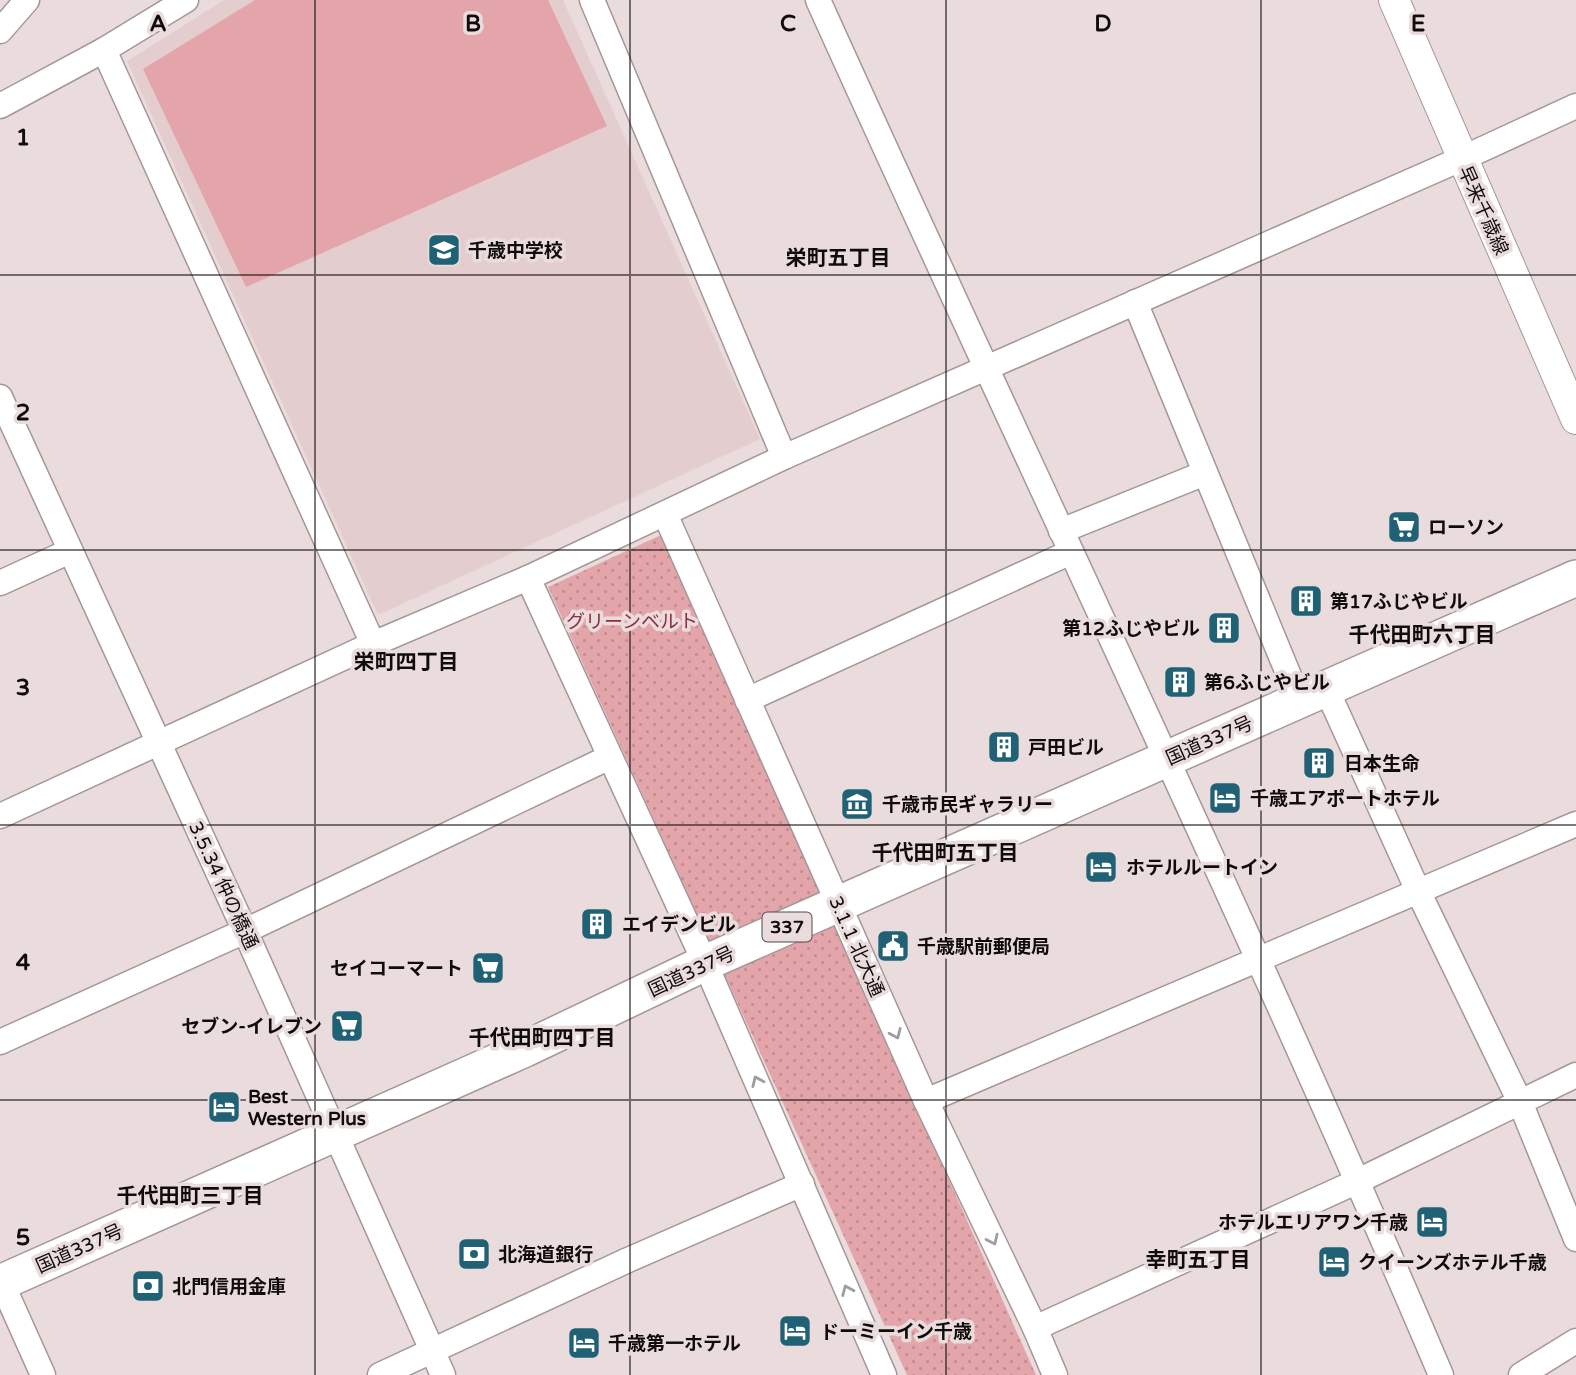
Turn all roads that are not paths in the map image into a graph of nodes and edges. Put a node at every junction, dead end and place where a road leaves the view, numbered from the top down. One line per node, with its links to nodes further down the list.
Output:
1 (27, 0): 6 (street)
2 (186, 0): 7 (street)
3 (592, 0): 16 (street)
4 (818, 0): 12 (street)
5 (1394, 0): 10 (main road, 早来千歳線)
6 (0, 31)
7 (104, 50): 8 (street); 24 (street)
8 (0, 106)
9 (1576, 106): 10 (street)
10 (1461, 159): 11 (street); 14 (main road, 早来千歳線)
11 (1135, 302): 12 (street); 17 (street)
12 (987, 366): 16 (street); 19 (street)
13 (0, 397): 15 (street, 3.5.34 仲の橋通)
14 (1576, 419)
15 (6, 425): 20 (street, 3.5.34 仲の橋通)
16 (784, 457): 18 (street)
17 (1205, 473): 19 (street); 25 (street)
18 (665, 514): 21 (street); 26 (street, 3.1.1 北大通)
19 (1066, 541): 26 (street); 29 (street)
20 (70, 551): 23 (street); 27 (street, 3.5.34 仲の橋通)
21 (528, 578): 24 (street); 28 (street)
22 (1576, 578): 25 (highway, 国道337号 / 337)
23 (0, 583)
24 (373, 643): 27 (street)
25 (1312, 694): 29 (highway, 国道337号 / 337); 32 (street)
26 (747, 700): 33 (street, 3.1.1 北大通)
27 (157, 743): 30 (street); 34 (street, 3.5.34 仲の橋通)
28 (610, 757): 34 (street); 36 (street)
29 (1165, 759): 33 (highway, 国道337号 / 337); 35 (street)
30 (0, 816)
31 (1576, 824): 32 (street)
32 (1418, 891): 35 (street); 40 (street)
33 (839, 904): 36 (highway, 国道337号 / 337); 39 (street, 3.1.1 北大通, one-way to 39)
34 (245, 931): 37 (street); 41 (street, 3.5.34 仲の橋通)
35 (1259, 959): 39 (street); 42 (street)
36 (705, 963): 41 (highway, 国道337号 / 337); 43 (street, one-way to 36)
37 (0, 1042)
38 (1576, 1075): 40 (street)
39 (926, 1101): 46 (street, 3.1.1 北大通, one-way to 46)
40 (1520, 1102): 42 (street); 44 (street)
41 (337, 1134): 45 (highway, 国道337号 / 337); 48 (street, 3.5.34 仲の橋通)
42 (1358, 1181): 46 (street); 54 (street)
43 (802, 1184): 48 (street); 52 (street, one-way to 43)
44 (1576, 1239)
45 (0, 1281): 49 (street)
46 (1035, 1328): 53 (street, 3.1.1 北大通)
47 (1576, 1341): 55 (street)
48 (433, 1352): 50 (street); 51 (street, 3.5.34 仲の橋通)
49 (43, 1375)
50 (380, 1375)
51 (443, 1375)
52 (884, 1375)
53 (1055, 1375)
54 (1441, 1375)
55 (1521, 1375)

